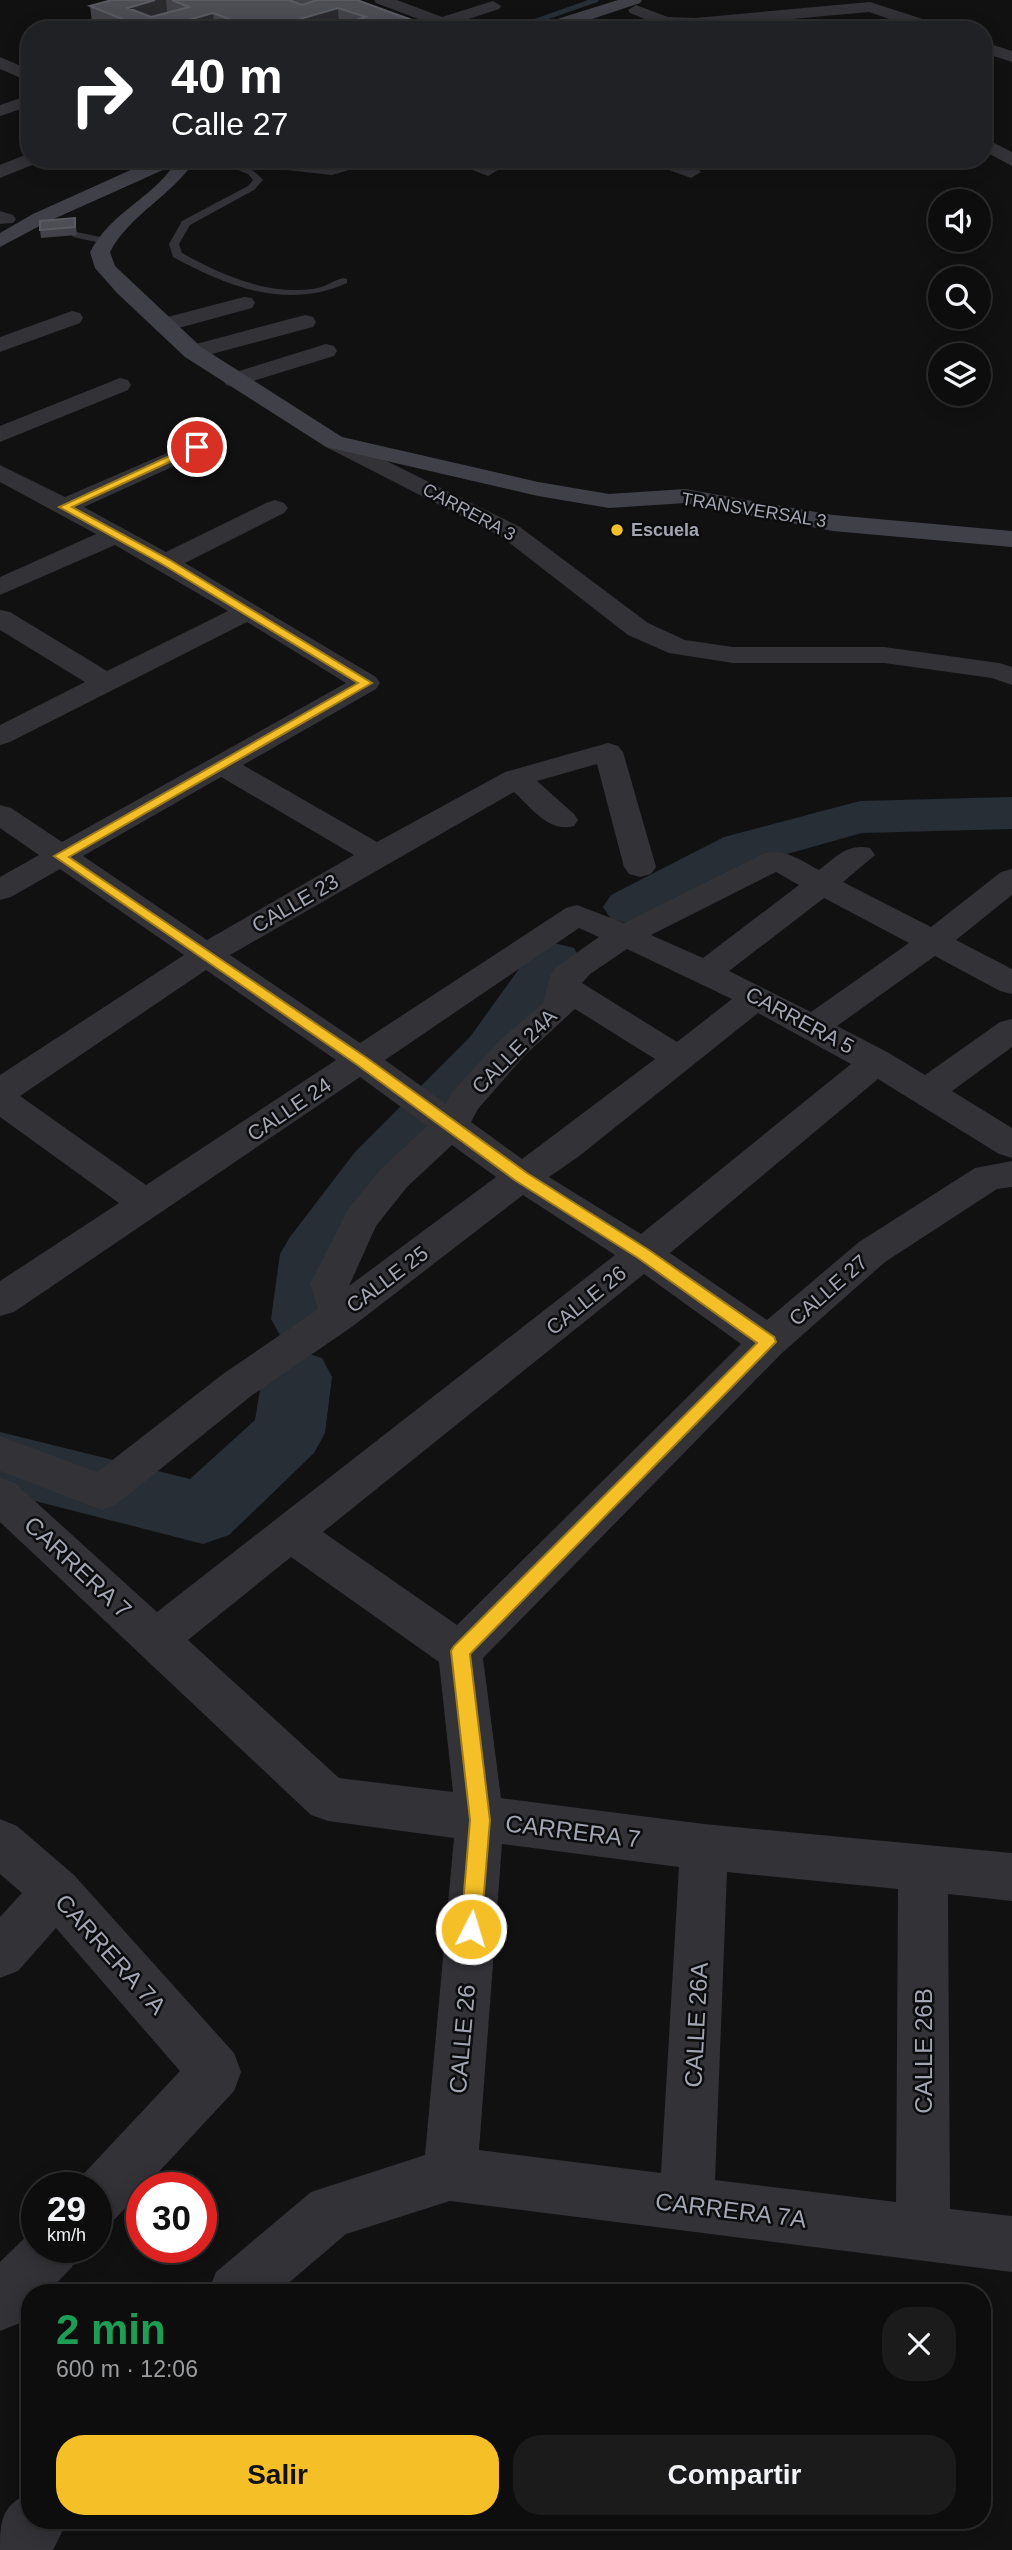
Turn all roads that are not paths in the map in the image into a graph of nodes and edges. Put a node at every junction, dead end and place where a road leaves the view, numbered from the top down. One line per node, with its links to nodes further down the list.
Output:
1 (664, 0): 3 (street)
2 (390, 1): 5 (street); 8 (street)
3 (635, 5): 10 (street); 11 (street); 12 (street)
4 (493, 6): 9 (street)
5 (363, 11)
6 (801, 13): 7 (street); 15 (street); 16 (street)
7 (737, 19): 13 (street); 14 (street)
8 (437, 21)
9 (448, 21)
10 (575, 21)
11 (596, 21)
12 (669, 21)
13 (716, 21)
14 (742, 21)
15 (823, 21)
16 (911, 21)
17 (992, 47): 18 (street)
18 (1010, 50)
19 (0, 62): 20 (street)
20 (21, 72)
21 (21, 103): 22 (street)
22 (0, 111)
23 (1012, 134): 24 (street)
24 (992, 141)
25 (992, 149): 26 (street)
26 (1012, 160)
27 (21, 163): 35 (street)
28 (118, 168): 37 (street)
29 (152, 168): 38 (street)
30 (180, 168): 40 (street)
31 (240, 168): 42 (lane)
32 (483, 168): 34 (street)
33 (681, 168): 36 (street)
34 (488, 170)
35 (0, 172)
36 (691, 172)
37 (2, 219)
38 (36, 224): 40 (street); 41 (street)
39 (77, 235): 40 (lane)
40 (107, 237): 45 (street, CARRERA 3)
41 (0, 241)
42 (343, 281)
43 (244, 303): 45 (street)
44 (72, 318): 46 (street)
45 (164, 325): 47 (street, CARRERA 3)
46 (0, 345)
47 (192, 352): 48 (street, CARRERA 3); 48 (street)
48 (234, 380): 51 (street, CARRERA 3)
49 (120, 385): 50 (street)
50 (0, 435)
51 (334, 442): 57 (street, TRANSVERSAL 3); 62 (street, CARRERA 3)
52 (197, 447): 54 (street)
53 (2, 475): 54 (street)
54 (64, 507): 56 (street)
55 (275, 508): 58 (street)
56 (115, 535): 58 (street); 59 (street)
57 (1012, 539)
58 (166, 562): 60 (street)
59 (0, 587)
60 (248, 611): 63 (street); 65 (street)
61 (0, 618): 63 (street)
62 (1012, 677)
63 (106, 682): 64 (street)
64 (0, 736)
65 (222, 765): 69 (street); 71 (street)
66 (516, 778): 68 (street); 69 (street, CALLE 23); 72 (street, CALLE 23)
67 (0, 814): 71 (street)
68 (563, 820)
69 (377, 855): 79 (street, CALLE 23)
70 (859, 855): 74 (street)
71 (60, 856): 75 (street); 79 (street)
72 (640, 867)
73 (1012, 878): 78 (street)
74 (822, 883): 77 (street); 78 (street); 80 (street)
75 (0, 890)
76 (577, 915): 77 (street, CARRERA 5); 87 (street, CALLE 24)
77 (625, 935): 80 (street, CARRERA 5); 82 (street, CALLE 24A)
78 (934, 941): 81 (street); 84 (street)
79 (206, 955): 87 (street); 90 (street, CALLE 23)
80 (706, 972): 83 (street, CARRERA 5)
81 (1012, 983)
82 (565, 988): 86 (street); 92 (street, CALLE 24A)
83 (757, 997): 84 (street, CARRERA 5); 86 (street, CALLE 25)
84 (814, 1026): 88 (street, CARRERA 5)
85 (1012, 1030): 89 (street)
86 (678, 1058): 95 (street, CALLE 25)
87 (362, 1061): 92 (street); 96 (street, CALLE 24)
88 (877, 1062): 89 (street, CARRERA 5); 97 (street, CALLE 26)
89 (928, 1091): 93 (street, CARRERA 5)
90 (0, 1092)
91 (0, 1099): 96 (street)
92 (448, 1123): 95 (street); 99 (street, CALLE 24A)
93 (1012, 1145)
94 (1012, 1174): 100 (street, CALLE 27)
95 (522, 1177): 97 (street); 99 (street, CALLE 25)
96 (147, 1204): 98 (street, CALLE 24)
97 (643, 1254): 100 (street); 103 (street, CALLE 26)
98 (0, 1301)
99 (339, 1315): 101 (street, CALLE 25)
100 (768, 1342): 105 (street, CALLE 27)
101 (0, 1453)
102 (0, 1495): 104 (street, CARRERA 7)
103 (291, 1533): 104 (street, CALLE 26); 105 (street)
104 (156, 1639): 106 (street, CARRERA 7)
105 (460, 1651): 106 (street, CALLE 26)
106 (480, 1820): 108 (street, CARRERA 7); 113 (street, CALLE 26)
107 (0, 1842): 111 (street, CARRERA 7A)
108 (704, 1847): 109 (street, CARRERA 7); 115 (street, CALLE 26A)
109 (923, 1867): 110 (street, CARRERA 7); 116 (street, CALLE 26B)
110 (1012, 1877)
111 (57, 1892): 112 (street); 114 (street, CARRERA 7A)
112 (0, 1953)
113 (450, 2174): 115 (street, CARRERA 7A); 119 (street)
114 (112, 2183)
115 (687, 2204): 116 (street, CARRERA 7A)
116 (923, 2234): 117 (street, CARRERA 7A)
117 (1012, 2245)
118 (37, 2263): 120 (street)
119 (245, 2284)
120 (0, 2303)
121 (31, 2529): 122 (street)
122 (16, 2550)

